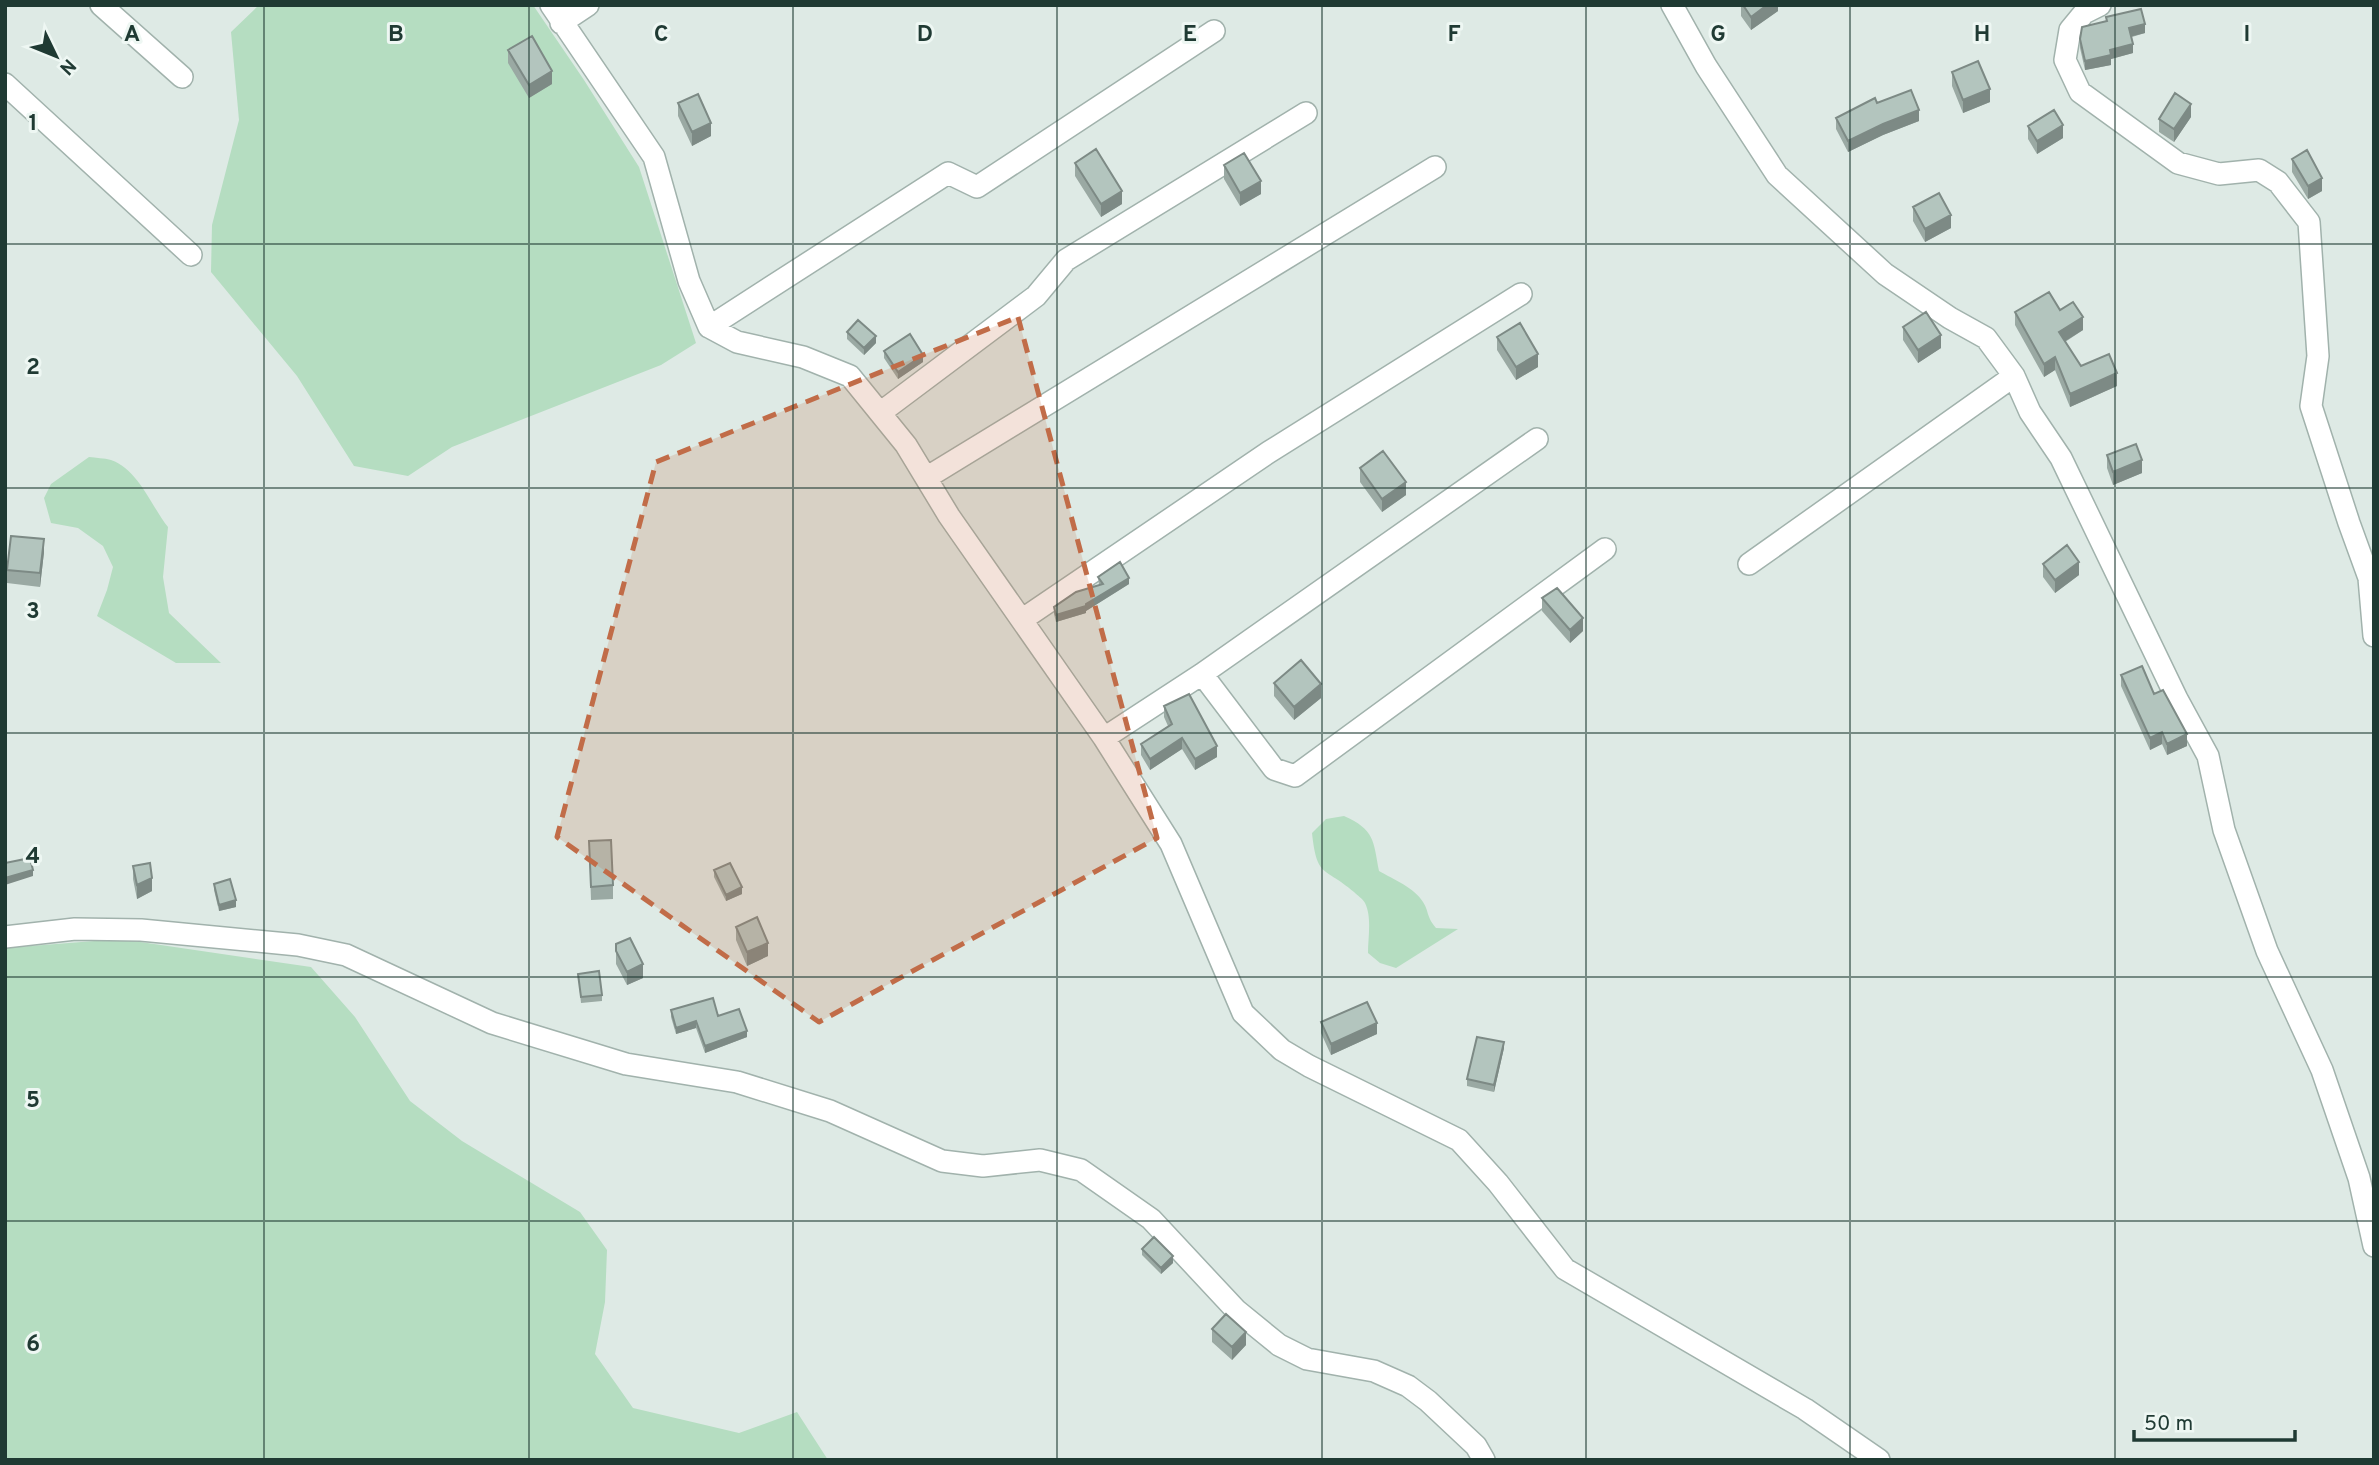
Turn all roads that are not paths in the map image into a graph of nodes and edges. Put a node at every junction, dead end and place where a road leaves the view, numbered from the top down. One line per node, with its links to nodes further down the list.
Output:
1 (101, 5): 7 (street)
2 (588, 5): 5 (street)
3 (1672, 5): 14 (street)
4 (2100, 5): 21 (street)
5 (556, 14): 13 (street)
6 (1214, 31): 13 (street)
7 (182, 77)
8 (5, 84): 11 (street)
9 (1306, 113): 15 (street)
10 (1435, 167): 17 (street)
11 (191, 255)
12 (1521, 294): 20 (street)
13 (709, 327): 15 (street)
14 (2014, 376): 19 (street); 25 (street)
15 (880, 413): 17 (street)
16 (1537, 439): 22 (street)
17 (926, 478): 20 (street)
18 (1605, 549): 22 (street)
19 (1749, 564)
20 (1023, 619): 23 (street)
21 (2374, 636)
22 (1202, 674): 23 (street)
23 (1104, 738): 27 (street)
24 (5, 937): 26 (street)
25 (2374, 1246)
26 (1484, 1460)
27 (1879, 1460)

